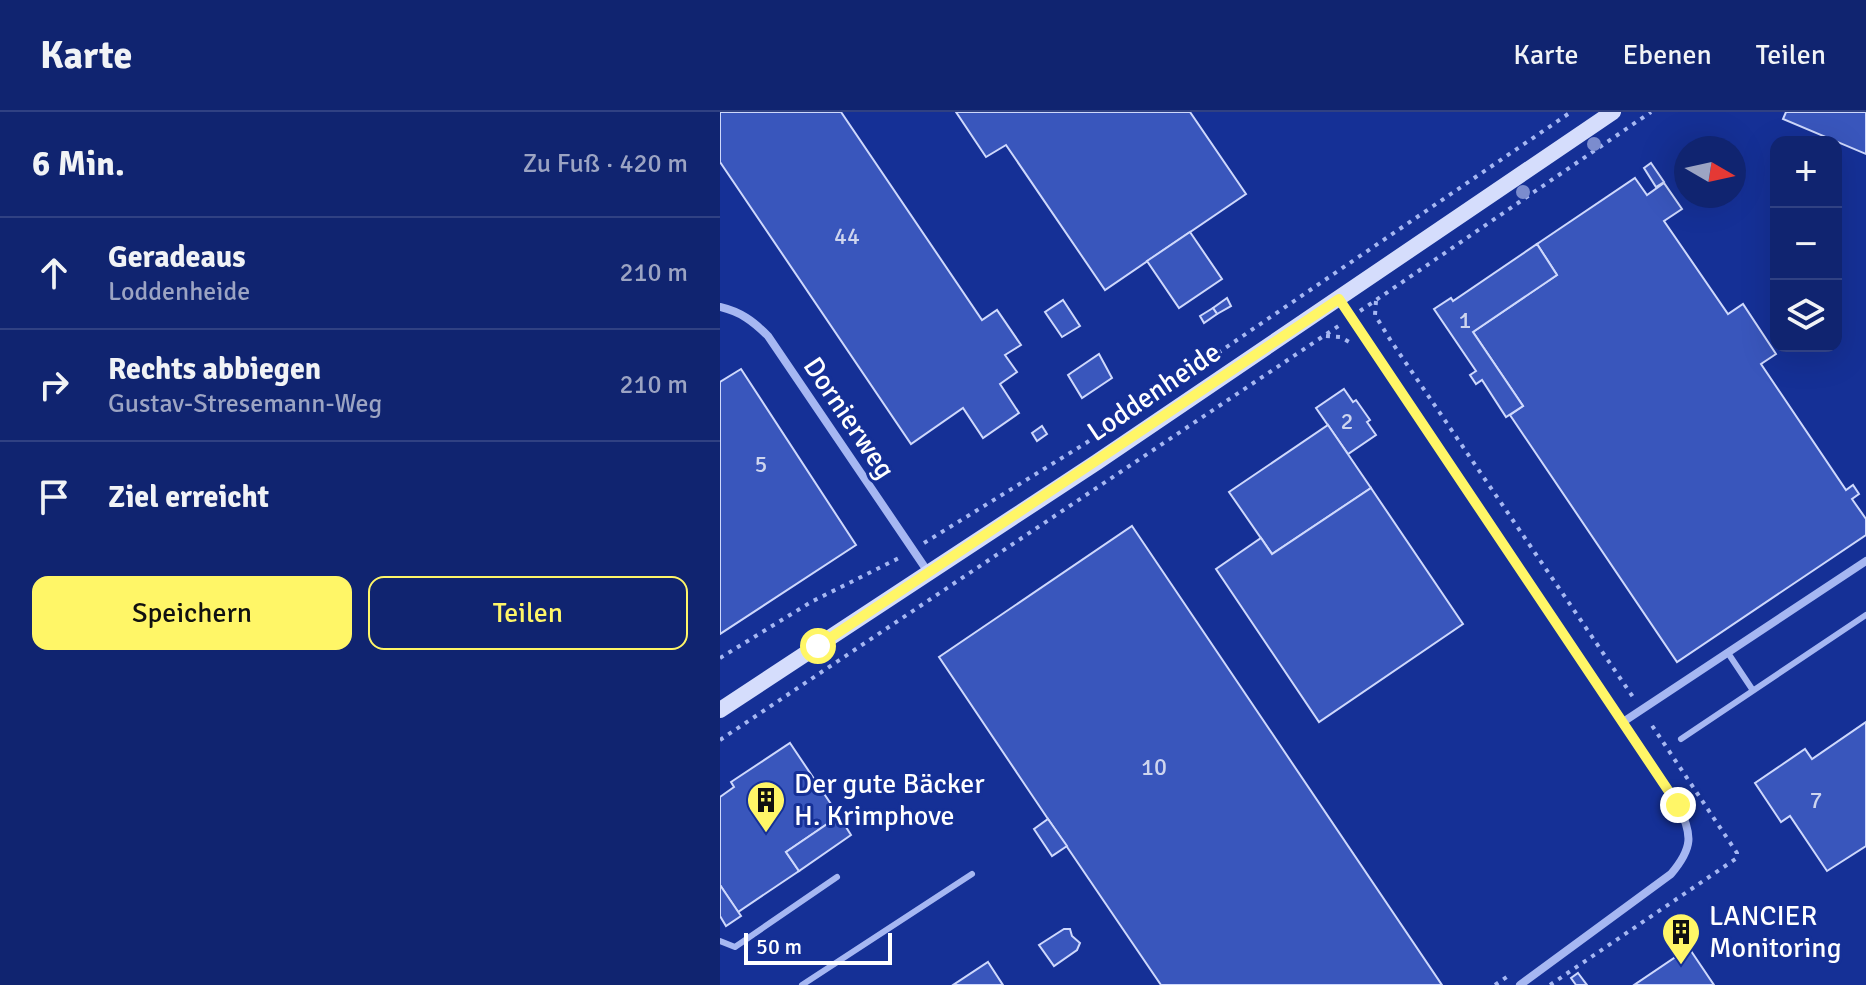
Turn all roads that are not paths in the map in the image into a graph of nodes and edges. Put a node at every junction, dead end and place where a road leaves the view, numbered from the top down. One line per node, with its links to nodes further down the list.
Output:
1 (1613, 112): 2 (street, Loddenheide)
2 (1339, 299): 5 (street, Loddenheide); 10 (street)
3 (720, 307): 5 (street, Dornierweg)
4 (1866, 561): 7 (street)
5 (928, 572): 9 (street, Loddenheide)
6 (1866, 615): 8 (lane)
7 (1728, 653): 8 (lane); 10 (street)
8 (1752, 689): 11 (lane)
9 (720, 710)
10 (1623, 722): 16 (street)
11 (1681, 739)
12 (972, 874): 15 (lane)
13 (837, 877): 14 (lane)
14 (720, 941)
15 (802, 985)
16 (1520, 985)

